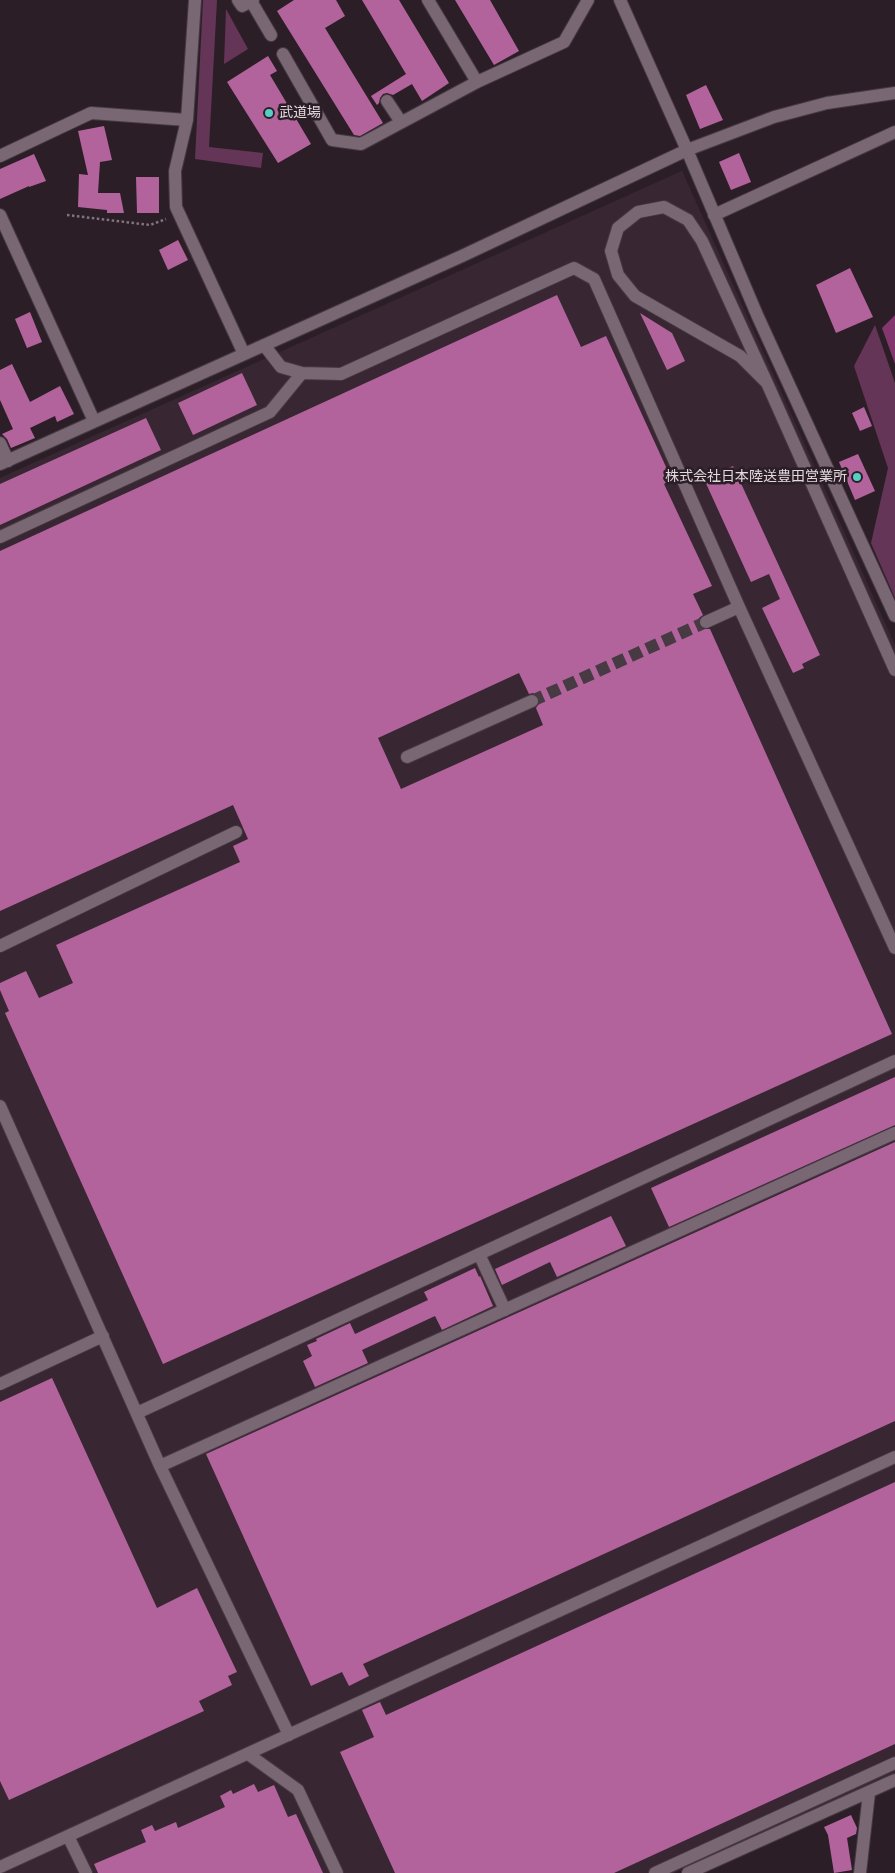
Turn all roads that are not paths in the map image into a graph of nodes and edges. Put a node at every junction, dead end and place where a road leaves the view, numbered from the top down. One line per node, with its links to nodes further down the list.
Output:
1 (196, 0): 12 (street)
2 (238, 0): 5 (street)
3 (428, 0): 9 (street)
4 (620, 0): 15 (street)
5 (252, 1): 7 (street)
6 (586, 1): 9 (street)
7 (272, 35)
8 (283, 54): 13 (street)
9 (476, 82): 13 (street)
10 (895, 93): 15 (street)
11 (388, 101): 13 (street)
12 (187, 120): 16 (street); 20 (street)
13 (401, 122)
14 (895, 132): 18 (street)
15 (687, 150): 18 (street); 19 (street)
16 (0, 156)
17 (0, 215): 23 (street)
18 (714, 215): 28 (street)
19 (264, 346): 20 (street); 21 (street)
20 (244, 354): 23 (street)
21 (302, 373): 26 (street); 27 (street)
22 (767, 384): 22 (street); 30 (street)
23 (94, 421): 25 (street)
24 (0, 443): 25 (street)
25 (4, 462)
26 (0, 537)
27 (739, 607): 29 (street); 35 (street)
28 (895, 616)
29 (706, 622)
30 (895, 670)
31 (532, 700): 32 (street)
32 (407, 757)
33 (236, 832): 34 (street)
34 (0, 946)
35 (895, 948)
36 (895, 1062): 39 (street)
37 (0, 1106): 41 (street)
38 (895, 1133): 40 (street)
39 (479, 1254): 40 (street); 43 (street)
40 (505, 1310): 45 (street)
41 (103, 1336): 42 (street); 43 (street)
42 (0, 1384)
43 (137, 1413): 45 (street)
44 (895, 1457): 46 (street)
45 (160, 1466): 46 (street)
46 (289, 1735): 47 (street)
47 (248, 1754): 51 (street); 54 (street)
48 (895, 1763): 55 (street)
49 (895, 1780): 50 (street)
50 (869, 1793): 56 (street); 57 (street)
51 (68, 1836): 52 (street); 53 (street)
52 (0, 1867)
53 (86, 1873)
54 (337, 1873)
55 (655, 1873)
56 (688, 1873)
57 (860, 1873)

